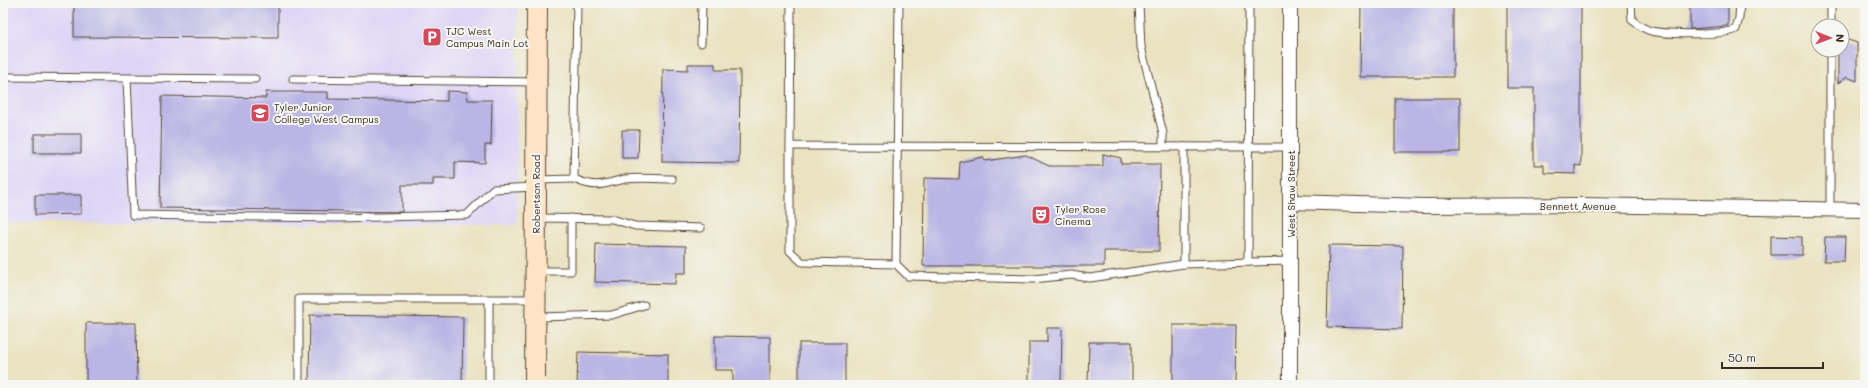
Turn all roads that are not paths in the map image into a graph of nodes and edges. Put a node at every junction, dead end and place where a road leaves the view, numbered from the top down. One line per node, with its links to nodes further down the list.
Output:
1 (537, 3): 19 (street, Robertson Road)
2 (576, 3): 26 (lane)
3 (702, 3): 13 (lane)
4 (791, 3): 20 (lane)
5 (899, 3): 21 (lane)
6 (1139, 3): 22 (lane)
7 (1249, 3): 24 (lane)
8 (1290, 3): 25 (street, West Shaw Street)
9 (1631, 3): 10 (lane)
10 (1740, 3)
11 (1832, 3): 12 (lane)
12 (1831, 18)
13 (701, 43)
14 (1830, 58): 30 (lane)
15 (3, 77): 17 (lane)
16 (293, 78): 19 (lane)
17 (127, 79): 18 (lane); 28 (lane)
18 (255, 79)
19 (536, 82): 28 (street, Robertson Road)
20 (790, 146): 21 (lane); 37 (lane)
21 (898, 146): 22 (lane); 37 (lane)
22 (1163, 146): 23 (lane)
23 (1184, 146): 24 (lane); 38 (lane)
24 (1249, 147): 25 (lane); 36 (lane)
25 (1291, 147): 29 (street, West Shaw Street)
26 (574, 179): 27 (lane); 28 (lane)
27 (672, 179)
28 (536, 183): 32 (street, Robertson Road)
29 (1290, 202): 30 (street, Bennett Avenue); 35 (street, West Shaw Street)
30 (1830, 210): 31 (street, Bennett Avenue)
31 (1865, 210)
32 (536, 218): 33 (lane); 39 (street, Robertson Road)
33 (571, 218): 34 (lane); 39 (lane)
34 (701, 228)
35 (1290, 261): 36 (lane); 46 (street, West Shaw Street)
36 (1248, 262): 38 (lane)
37 (896, 264): 38 (lane)
38 (1184, 264)
39 (536, 271): 42 (street, Robertson Road)
40 (490, 300): 42 (lane); 43 (lane); 44 (lane)
41 (644, 305): 42 (lane)
42 (535, 308): 45 (street, Robertson Road)
43 (299, 385)
44 (489, 385)
45 (534, 385)
46 (1290, 385)

